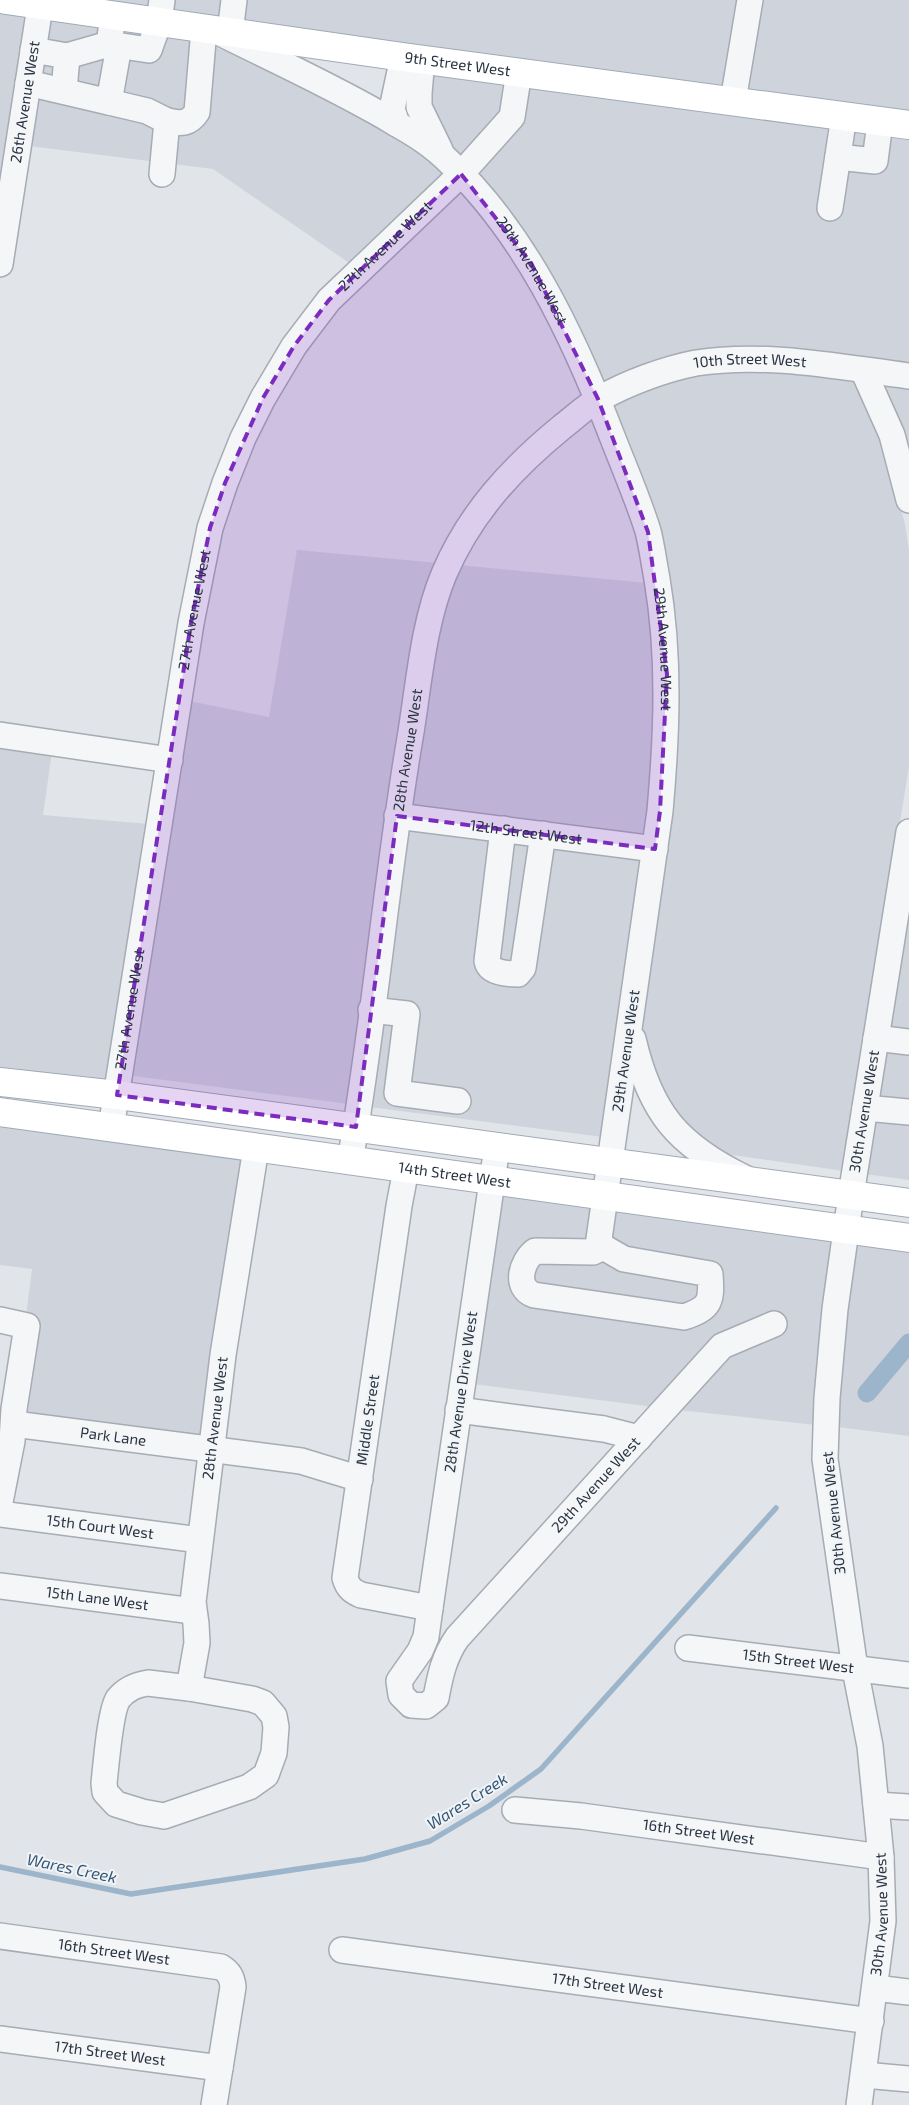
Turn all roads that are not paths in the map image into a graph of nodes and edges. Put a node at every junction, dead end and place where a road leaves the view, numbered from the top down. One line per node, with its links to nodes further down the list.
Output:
1 (6, 0): 4 (main road, 9th Street West)
2 (234, 0): 7 (street)
3 (750, 0): 15 (street)
4 (41, 2): 5 (main road, 9th Street West); 9 (street, 26th Avenue West)
5 (105, 10): 6 (main road, 9th Street West); 8 (street)
6 (161, 11): 7 (main road, 9th Street West); 8 (street)
7 (216, 30): 11 (main road, 9th Street West); 18 (street); 20 (street, 29th Avenue West)
8 (114, 45): 10 (street); 16 (street)
9 (33, 50): 10 (street); 13 (street, 26th Avenue West)
10 (67, 56): 14 (street)
11 (412, 58): 12 (main road, 9th Street West); 20 (street); 22 (street, 29th Avenue West)
12 (519, 72): 15 (main road, 9th Street West); 25 (street, 27th Avenue West)
13 (28, 83): 14 (street); 27 (street, 26th Avenue West)
14 (64, 92): 16 (street)
15 (733, 101): 17 (main road, 9th Street West)
16 (109, 102): 18 (street)
17 (844, 116): 19 (main road, 9th Street West); 23 (street)
18 (167, 121): 24 (street)
19 (880, 122): 21 (main road, 9th Street West); 23 (street)
20 (396, 124): 22 (street, 29th Avenue West)
21 (909, 125)
22 (442, 154): 25 (street, 29th Avenue West)
23 (838, 157): 26 (street)
24 (162, 174)
25 (462, 174): 31 (street, 29th Avenue West); 34 (street, 27th Avenue West)
26 (830, 208)
27 (4, 210): 28 (street, 26th Avenue West)
28 (0, 264)
29 (863, 370): 30 (street, 10th Street West); 31 (street, 10th Street West); 32 (street)
30 (909, 376)
31 (598, 399): 35 (street, 28th Avenue West); 39 (street, 29th Avenue West)
32 (909, 500)
33 (0, 735): 34 (street)
34 (170, 760): 45 (street, 27th Avenue West)
35 (397, 816): 36 (street, 12th Street West); 40 (street, 28th Avenue West)
36 (504, 829): 38 (street, 12th Street West); 38 (street)
37 (909, 832): 42 (street, 30th Avenue West)
38 (543, 834): 39 (street, 12th Street West)
39 (655, 849): 41 (street, 29th Avenue West)
40 (371, 1010): 46 (street); 50 (street, 28th Avenue West)
41 (630, 1024): 55 (street, 29th Avenue West); 58 (street)
42 (876, 1038): 43 (street); 47 (street, 30th Avenue West)
43 (909, 1042)
44 (0, 1082): 45 (main road)
45 (117, 1095): 50 (main road); 51 (street, 27th Avenue West)
46 (458, 1101)
47 (865, 1108): 49 (street); 59 (street, 30th Avenue West)
48 (0, 1112): 51 (main road, 14th Street West)
49 (909, 1112)
50 (356, 1127): 52 (main road); 54 (street, 28th Avenue West)
51 (110, 1128): 53 (main road, 14th Street West)
52 (498, 1147): 55 (main road); 57 (street, 28th Avenue Drive West)
53 (256, 1148): 54 (main road, 14th Street West); 70 (street, 28th Avenue West)
54 (350, 1161): 56 (main road, 14th Street West)
55 (610, 1162): 58 (main road); 60 (street, 29th Avenue West)
56 (406, 1169): 57 (main road, 14th Street West); 72 (street, Middle Street)
57 (493, 1181): 60 (main road, 14th Street West); 68 (street, 28th Avenue Drive West)
58 (751, 1182): 59 (main road)
59 (851, 1195): 61 (main road); 62 (street, 30th Avenue West)
60 (605, 1196): 62 (main road, 14th Street West); 64 (street, 29th Avenue West)
61 (909, 1203)
62 (847, 1229): 63 (main road, 14th Street West); 82 (street, 30th Avenue West)
63 (909, 1238)
64 (603, 1247): 64 (street)
65 (0, 1320): 67 (street)
66 (774, 1324): 69 (street, 29th Avenue West)
67 (10, 1410): 70 (street, Park Lane); 71 (street)
68 (458, 1410): 69 (street); 77 (street, 28th Avenue Drive West)
69 (639, 1438): 80 (street, 29th Avenue West)
70 (212, 1449): 72 (street, Park Lane); 75 (street, 28th Avenue West)
71 (4, 1457): 73 (street)
72 (360, 1479): 77 (street, Middle Street)
73 (0, 1502)
74 (0, 1514): 75 (street, 15th Court West)
75 (200, 1540): 78 (street, 28th Avenue West)
76 (0, 1586): 78 (street, 15th Lane West)
77 (430, 1608): 79 (street, 28th Avenue Drive West)
78 (193, 1611): 84 (street, 28th Avenue West)
79 (426, 1637): 80 (street); 80 (street)
80 (451, 1648)
81 (688, 1648): 82 (street, 15th Street West)
82 (854, 1669): 83 (street, 15th Street West); 85 (street, 30th Avenue West)
83 (909, 1675)
84 (189, 1688): 84 (street)
85 (876, 1804): 86 (street); 88 (street, 30th Avenue West)
86 (909, 1808)
87 (515, 1810): 88 (street, 16th Street West)
88 (881, 1857): 91 (street, 30th Avenue West)
89 (0, 1936): 95 (street, 16th Street West)
90 (342, 1950): 93 (street, 17th Street West)
91 (875, 1988): 92 (street); 93 (street, 30th Avenue West)
92 (909, 1992)
93 (871, 2020): 96 (street, 30th Avenue West)
94 (0, 2039): 95 (street, 17th Street West)
95 (220, 2068): 98 (street)
96 (864, 2075): 97 (street); 99 (street, 30th Avenue West)
97 (909, 2079)
98 (214, 2105)
99 (859, 2105)

